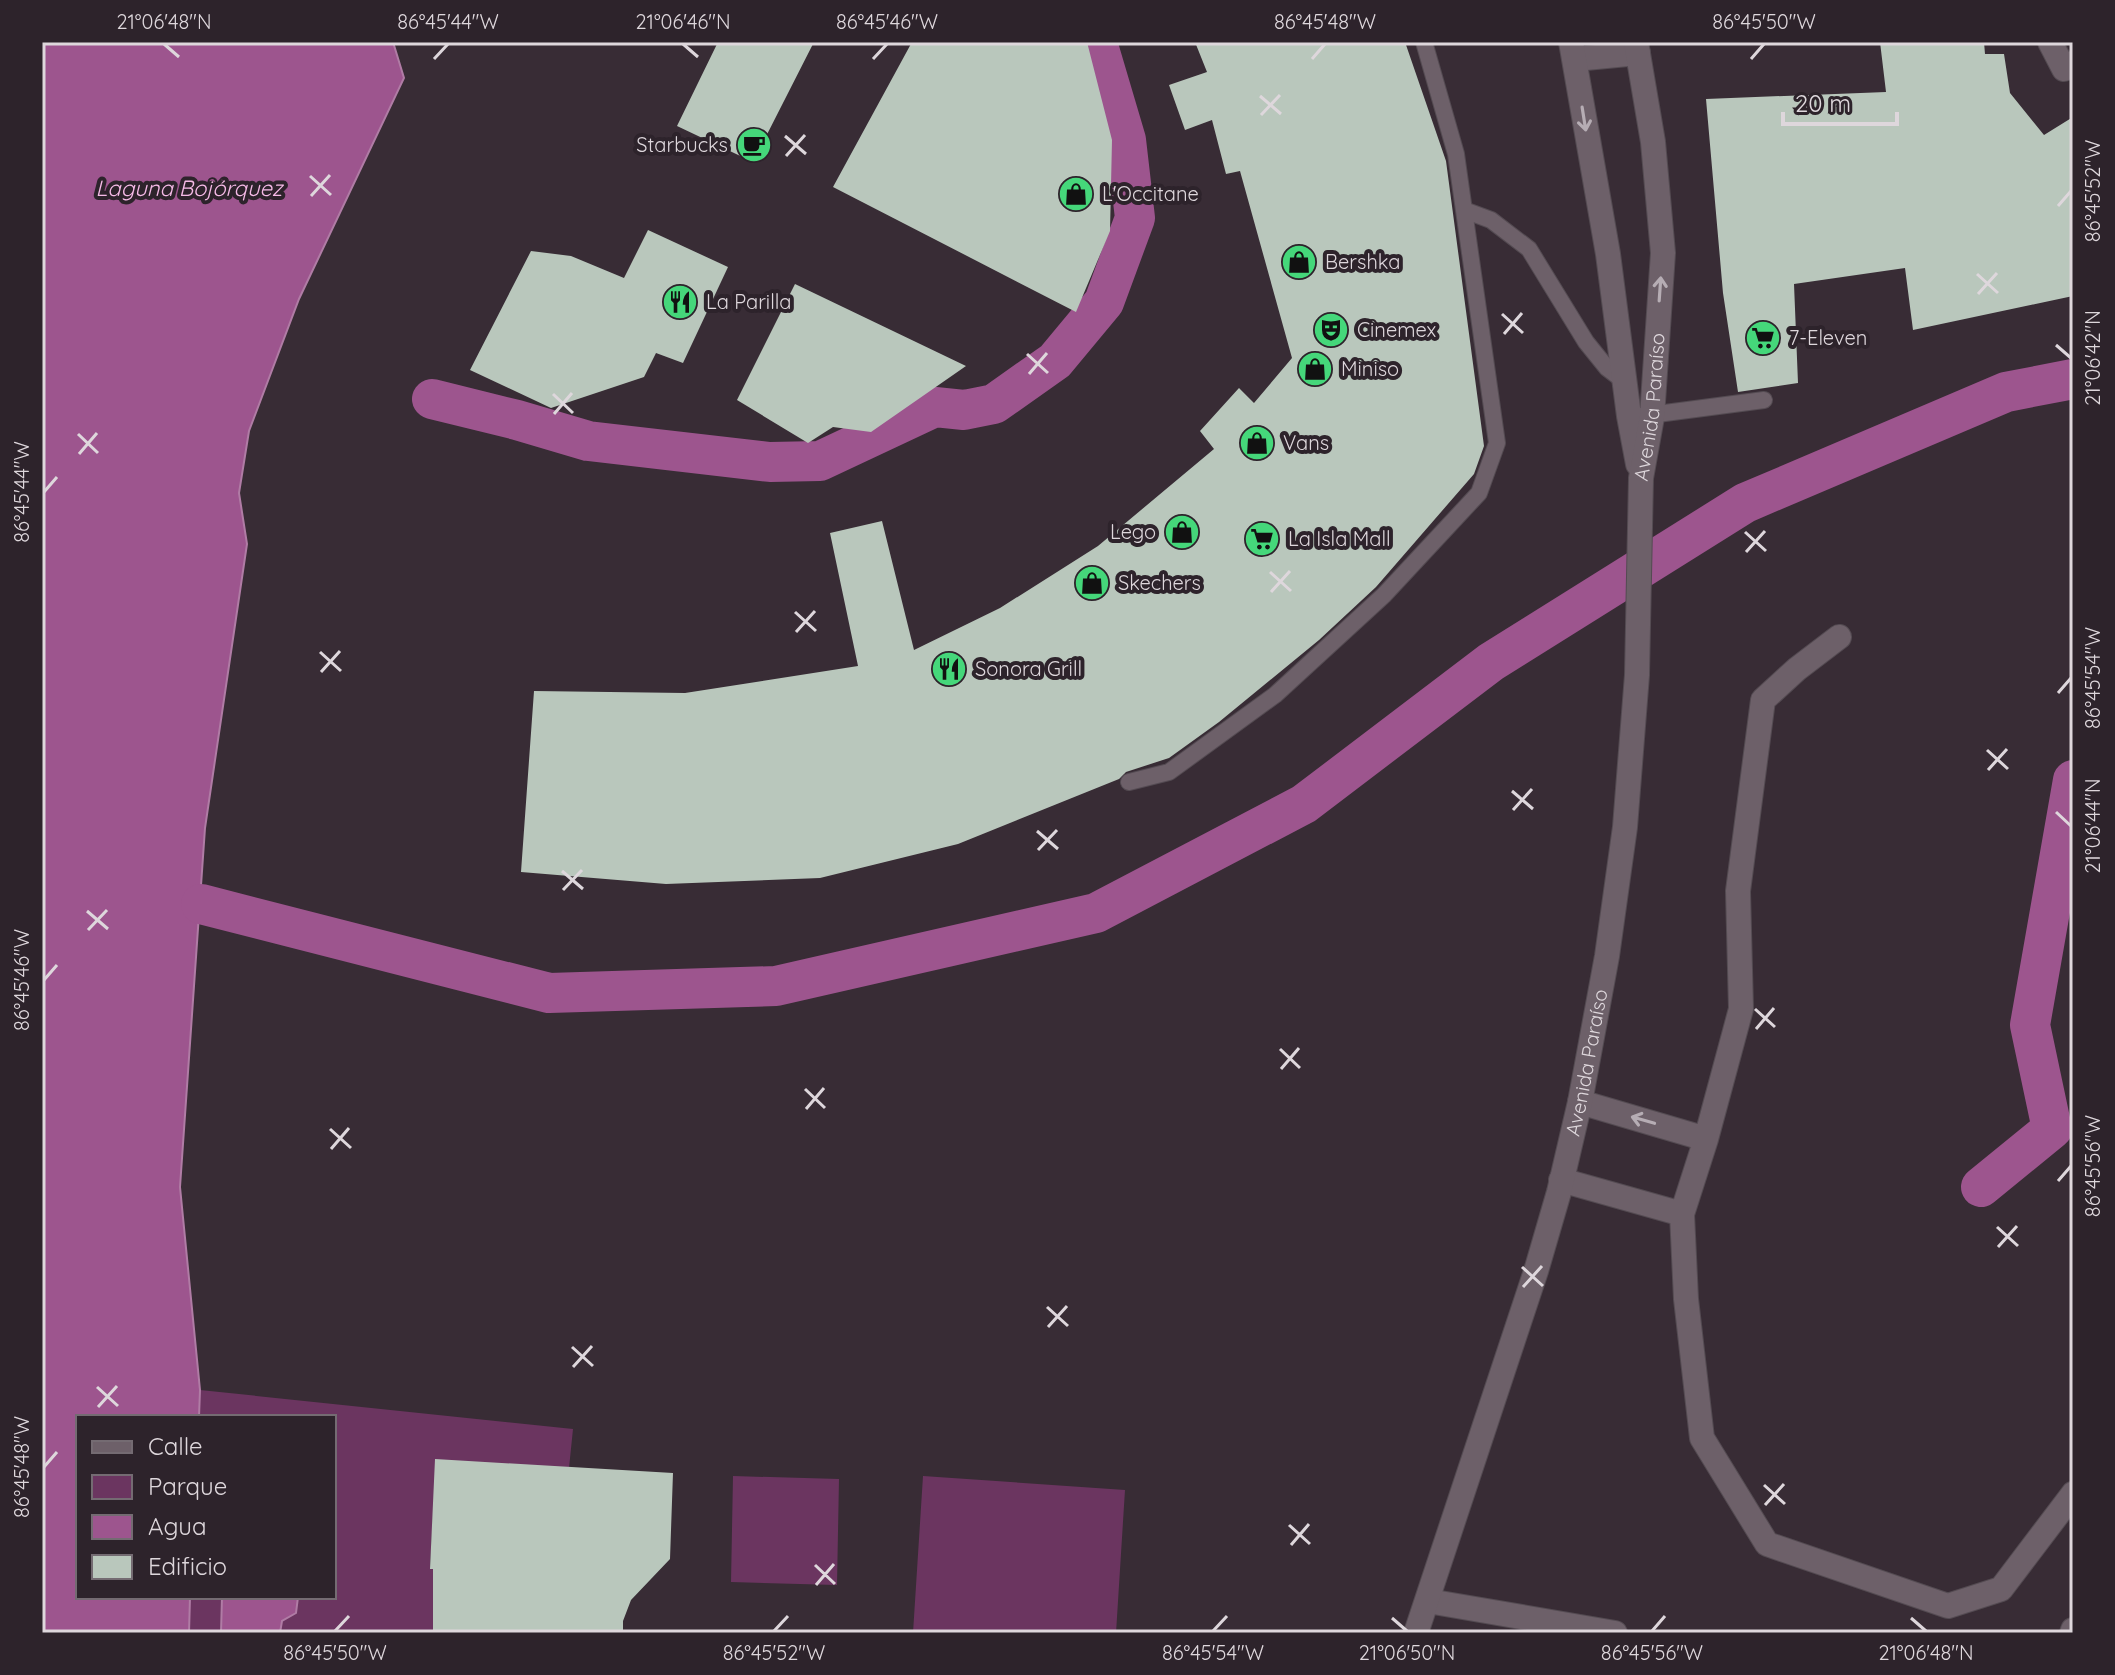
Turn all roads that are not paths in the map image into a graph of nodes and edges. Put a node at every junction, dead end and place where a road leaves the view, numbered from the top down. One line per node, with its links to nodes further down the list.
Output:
1 (1424, 42): 6 (lane)
2 (2050, 42): 5 (street)
3 (1637, 48): 4 (street); 9 (street, Avenida Paraíso, one-way to 3)
4 (1573, 51): 7 (street, Avenida Paraíso, one-way to 7)
5 (2073, 63)
6 (1464, 210): 7 (lane); 11 (lane)
7 (1624, 381): 9 (street, Avenida Paraíso)
8 (1764, 400): 9 (lane)
9 (1640, 416): 12 (street, Avenida Paraíso)
10 (1839, 637): 13 (street)
11 (1129, 782)
12 (1580, 1102): 13 (street, one-way to 12); 14 (street, Avenida Paraíso)
13 (1706, 1139): 15 (street)
14 (1561, 1180): 15 (street); 17 (street, Avenida Paraíso)
15 (1682, 1214): 16 (street)
16 (2073, 1494)
17 (1428, 1601): 18 (street, Avenida Paraíso); 19 (street)
18 (1416, 1633)
19 (1615, 1633)

